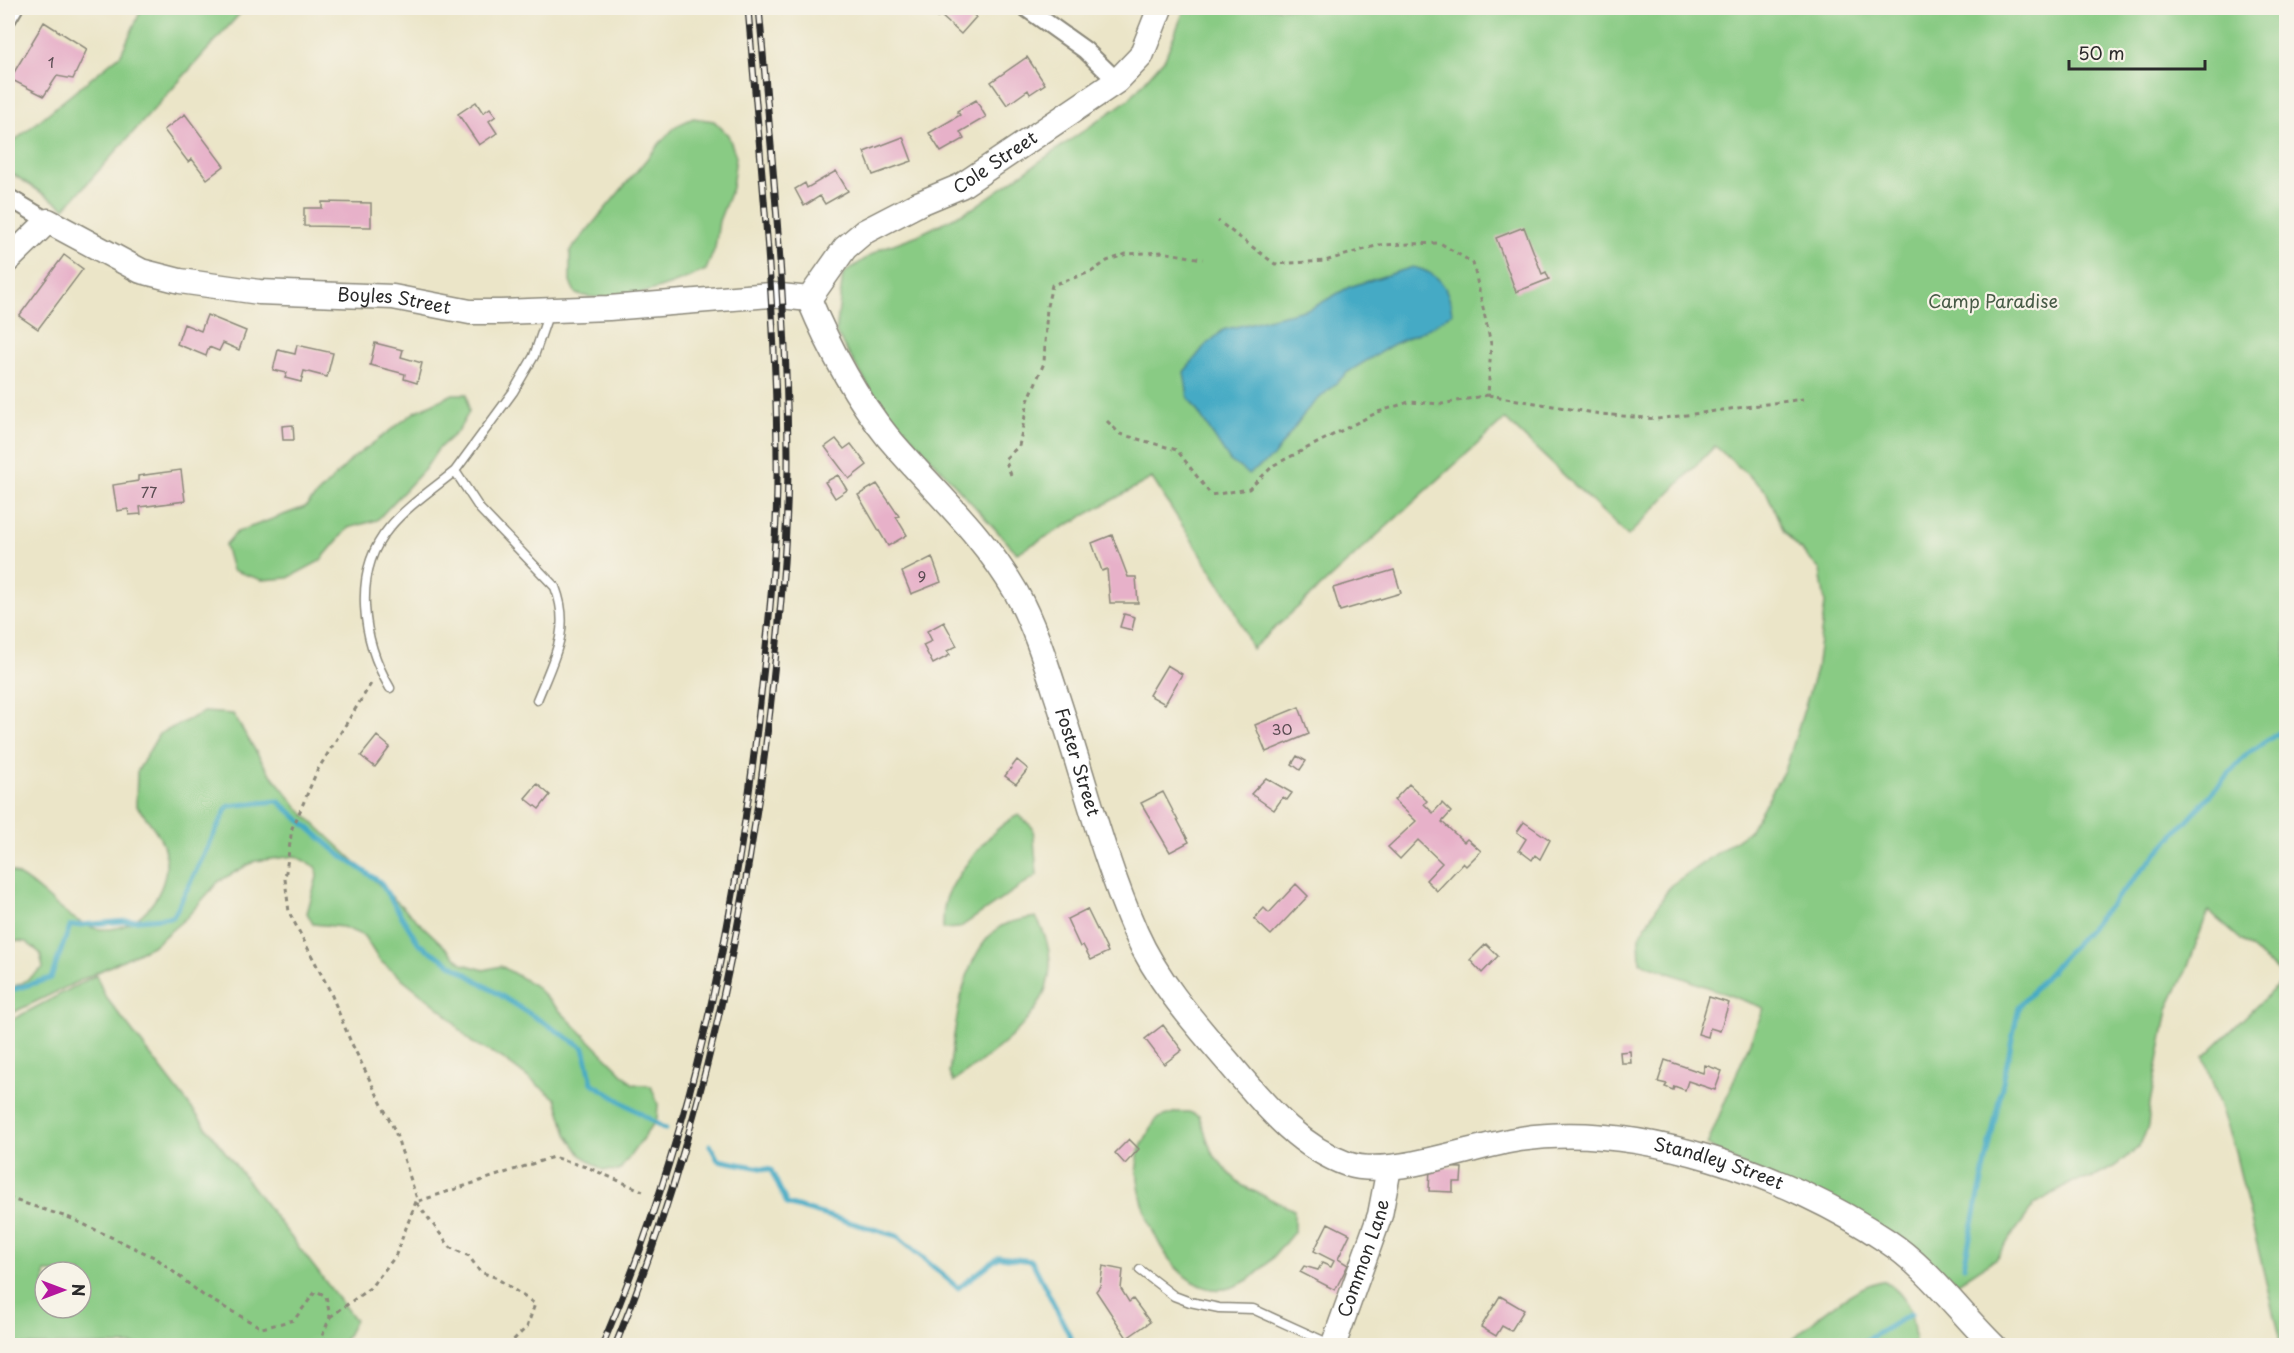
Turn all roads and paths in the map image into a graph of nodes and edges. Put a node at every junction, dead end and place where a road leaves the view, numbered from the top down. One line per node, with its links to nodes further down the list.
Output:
1 (14, 8): 4 (street)
2 (1026, 8): 5 (street)
3 (1160, 8): 5 (street, Cole Street)
4 (8, 18)
5 (1117, 81): 11 (street, Cole Street)
6 (8, 196): 7 (street)
7 (48, 221): 10 (street); 12 (street, Boyles Street)
8 (1218, 221): 13 (path)
9 (1203, 259): 17 (path)
10 (8, 260)
11 (809, 299): 12 (street, Boyles Street); 21 (street, Foster Street)
12 (549, 312): 16 (lane)
13 (1488, 395): 14 (path); 15 (path)
14 (1803, 399)
15 (1107, 421)
16 (455, 471): 18 (lane); 20 (lane)
17 (1011, 475)
18 (379, 670): 19 (lane); 24 (path)
19 (390, 688)
20 (537, 700)
21 (1389, 1168): 27 (street, Common Lane); 30 (street, Standley Street)
22 (644, 1191): 24 (path)
23 (8, 1198): 26 (path)
24 (416, 1202): 26 (path); 29 (path)
25 (1140, 1270): 27 (lane)
26 (330, 1317): 28 (path)
27 (1333, 1345)
28 (318, 1346)
29 (507, 1346)
30 (1995, 1346)

